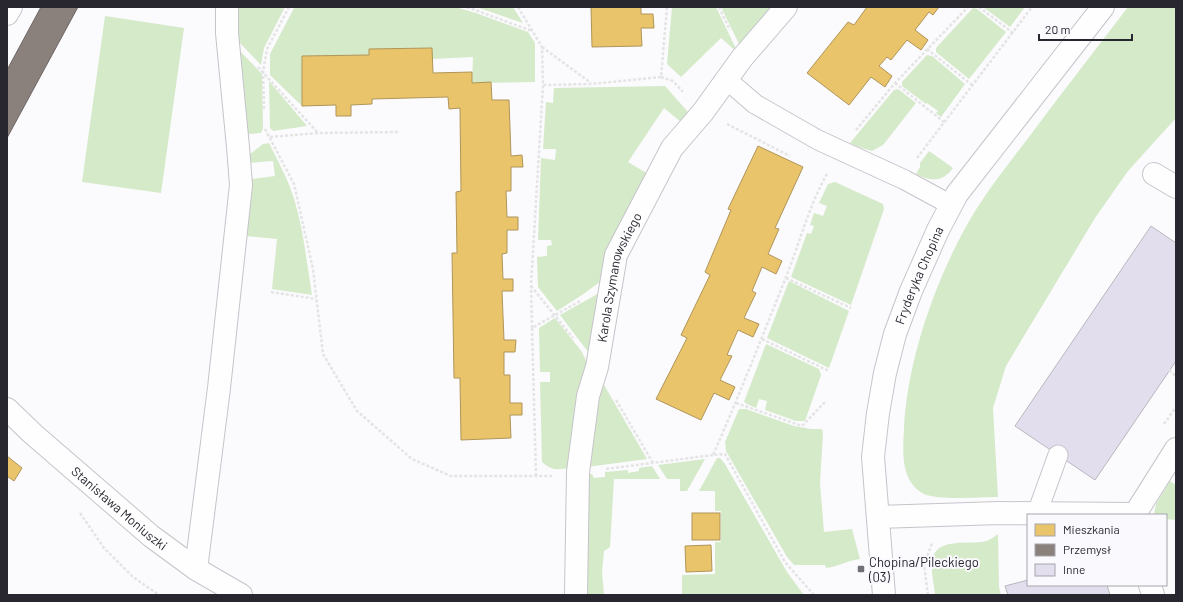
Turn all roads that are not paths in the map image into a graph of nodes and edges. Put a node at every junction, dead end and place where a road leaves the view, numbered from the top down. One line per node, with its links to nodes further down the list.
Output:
1 (11, 7): 5 (street)
2 (226, 7): 16 (street)
3 (786, 7): 6 (street, Karola Szymanowskiego)
4 (1103, 7): 9 (street, Fryderyka Chopina)
5 (7, 14)
6 (726, 79): 9 (lane); 18 (street, Karola Szymanowskiego)
7 (1154, 174): 8 (street)
8 (1176, 187)
9 (951, 205): 15 (street, Fryderyka Chopina)
10 (7, 409): 16 (street, Stanisława Moniuszki)
11 (1176, 450): 14 (street)
12 (1058, 455): 13 (lane)
13 (1037, 513): 14 (street); 15 (street)
14 (1136, 514)
15 (878, 517): 19 (street, Fryderyka Chopina)
16 (196, 569): 17 (street, Stanisława Moniuszki)
17 (239, 595)
18 (576, 595)
19 (884, 595)

